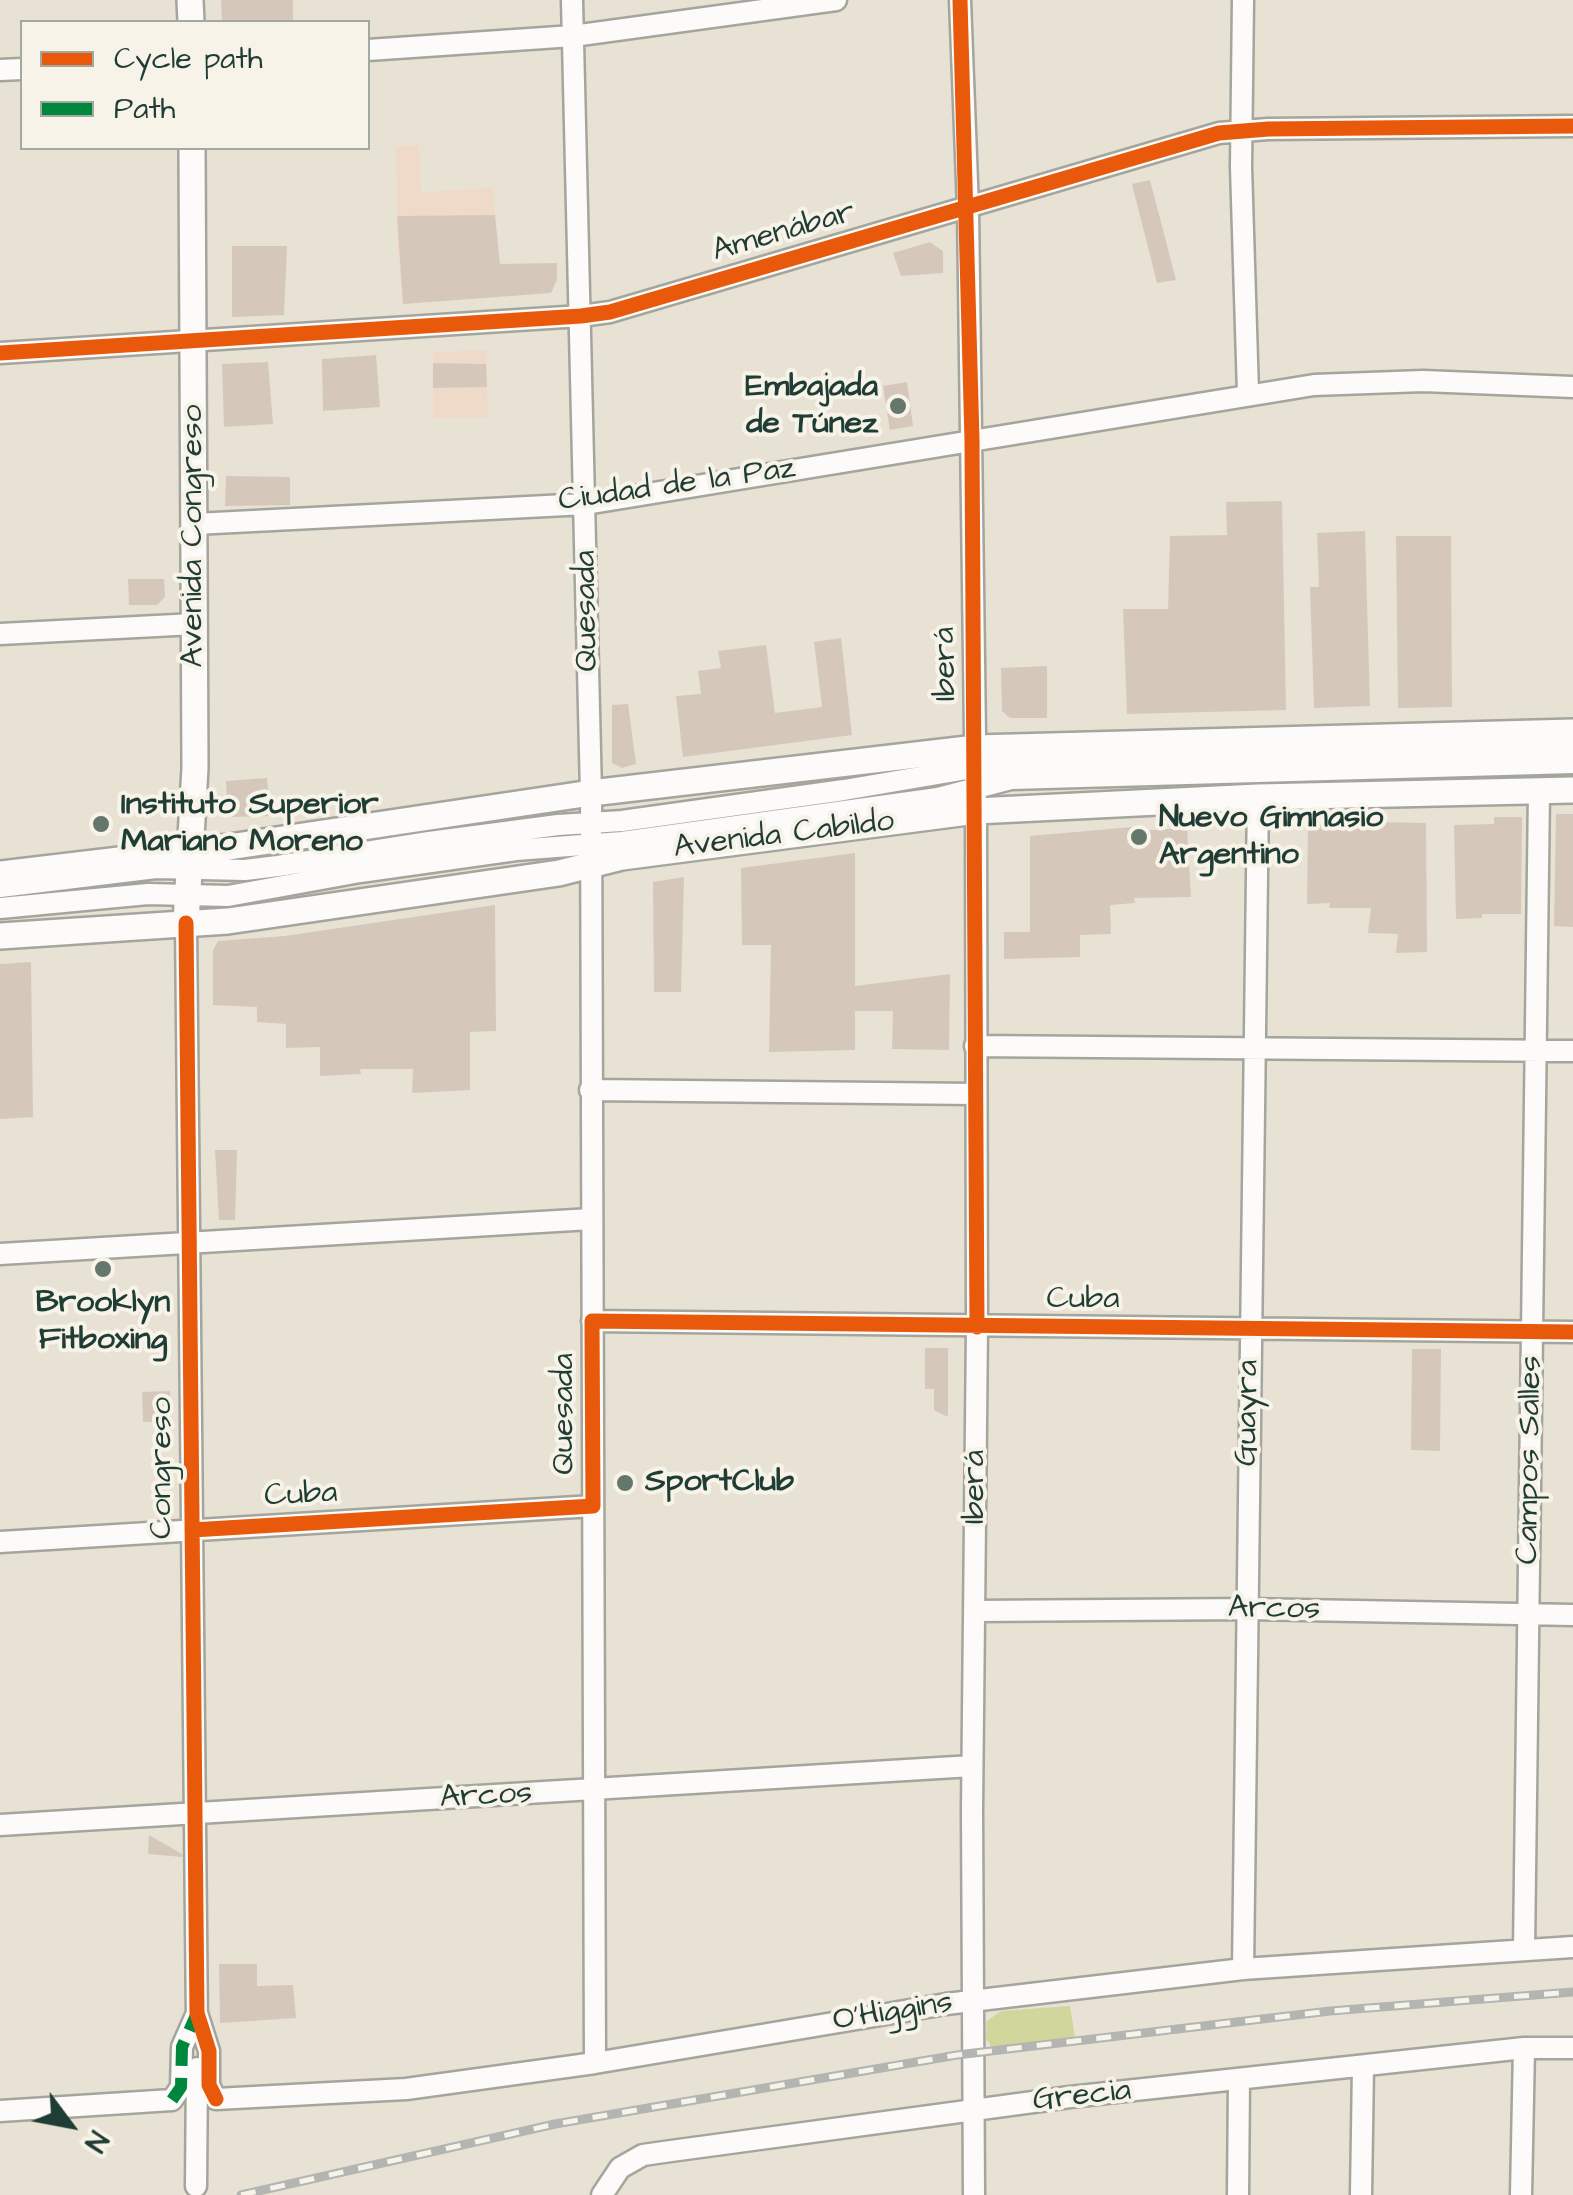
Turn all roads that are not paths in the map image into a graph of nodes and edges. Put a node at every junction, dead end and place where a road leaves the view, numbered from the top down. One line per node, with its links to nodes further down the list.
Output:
1 (572, 0): 5 (street, Quesada)
2 (836, 0): 5 (street)
3 (960, 0): 10 (street, Iberá)
4 (1243, 0): 8 (street)
5 (573, 36): 6 (street); 11 (street, Quesada)
6 (370, 50)
7 (1573, 126): 8 (street, Amenábar)
8 (1243, 130): 10 (street, Amenábar); 15 (street)
9 (192, 150): 12 (main road, Avenida Congreso)
10 (968, 208): 11 (street, Amenábar); 16 (street, Iberá)
11 (582, 316): 12 (street, Amenábar); 17 (street, Quesada)
12 (194, 342): 13 (street, Amenábar); 18 (main road, Avenida Congreso)
13 (0, 354)
14 (1573, 387): 15 (street, Ciudad de la Paz)
15 (1248, 393): 16 (street, Ciudad de la Paz)
16 (972, 440): 17 (street, Ciudad de la Paz); 24 (street, Iberá)
17 (586, 504): 18 (street, Ciudad de la Paz); 27 (street, Quesada)
18 (195, 524): 19 (main road, Avenida Congreso)
19 (195, 624): 20 (street); 30 (main road, Avenida Congreso)
20 (0, 634)
21 (1573, 732): 24 (main road, Avenida Cabildo)
22 (1573, 747): 24 (street)
23 (1573, 764): 24 (street)
24 (976, 779): 27 (main road, Avenida Cabildo); 28 (main road, Avenida Cabildo); 29 (street); 29 (main road, Avenida Cabildo); 37 (street, Iberá)
25 (1573, 790): 26 (main road, Avenida Cabildo)
26 (1539, 791): 28 (main road, Avenida Cabildo); 39 (street, Campos Salles)
27 (591, 794): 29 (street, Quesada); 30 (main road, Avenida Cabildo)
28 (1258, 797): 38 (street, Guayra)
29 (590, 844): 30 (street); 33 (street); 35 (main road, Avenida Cabildo); 41 (street, Quesada)
30 (191, 860): 31 (main road, Avenida Cabildo); 32 (street); 33 (main road, Avenida Congreso)
31 (0, 874)
32 (0, 888)
33 (188, 896): 34 (street); 35 (main road, Avenida Congreso)
34 (0, 908)
35 (186, 923): 36 (main road, Avenida Cabildo); 44 (street, Congreso)
36 (0, 936)
37 (975, 1046): 38 (street); 42 (street, Iberá)
38 (1254, 1050): 39 (street); 48 (street, Guayra)
39 (1535, 1051): 40 (street); 49 (street, Campos Salles)
40 (1573, 1052)
41 (590, 1090): 42 (street); 43 (street, Quesada)
42 (975, 1094): 47 (street, Iberá)
43 (592, 1219): 44 (street); 46 (street, Quesada)
44 (189, 1242): 45 (street); 52 (street, Congreso)
45 (0, 1254)
46 (592, 1321): 47 (street, Cuba); 51 (street, Quesada)
47 (977, 1326): 48 (street, Cuba); 55 (street, Iberá)
48 (1250, 1328): 49 (street, Cuba); 54 (street, Guayra)
49 (1533, 1332): 50 (street, Cuba); 56 (street, Campos Salles)
50 (1573, 1332)
51 (593, 1506): 52 (street, Cuba); 59 (street, Quesada)
52 (192, 1530): 53 (street, Cuba); 60 (street, Congreso)
53 (0, 1542)
54 (1247, 1609): 55 (street, Arcos); 56 (street, Arcos); 64 (street, Guayra)
55 (975, 1610): 58 (street, Iberá)
56 (1529, 1614): 57 (street, Arcos); 63 (street, Campos Salles)
57 (1573, 1615)
58 (972, 1766): 59 (street, Arcos); 65 (street, Iberá)
59 (596, 1790): 60 (street, Arcos); 69 (street, Quesada)
60 (194, 1814): 61 (street, Arcos); 66 (street, Congreso)
61 (0, 1825)
62 (1573, 1947): 63 (street, O'Higgins)
63 (1524, 1949): 64 (street, O'Higgins)
64 (1243, 1969): 65 (street, O'Higgins)
65 (973, 2000): 69 (street, O'Higgins); 73 (street, Iberá)
66 (197, 2013): 72 (street, Congreso); 74 (street, Congreso); 75 (street, Congreso)
67 (1524, 2048): 68 (street, Grecia); 70 (street, Grecia); 80 (street)
68 (1573, 2048)
69 (595, 2063): 72 (street, O'Higgins)
70 (1363, 2066): 71 (street, Grecia); 79 (street)
71 (1239, 2080): 73 (street, Grecia); 78 (street)
72 (216, 2099)
73 (975, 2109): 76 (street, Grecia); 77 (street, Iberá)
74 (0, 2110)
75 (196, 2186)
76 (603, 2190)
77 (974, 2195)
78 (1238, 2195)
79 (1361, 2195)
80 (1521, 2195)

